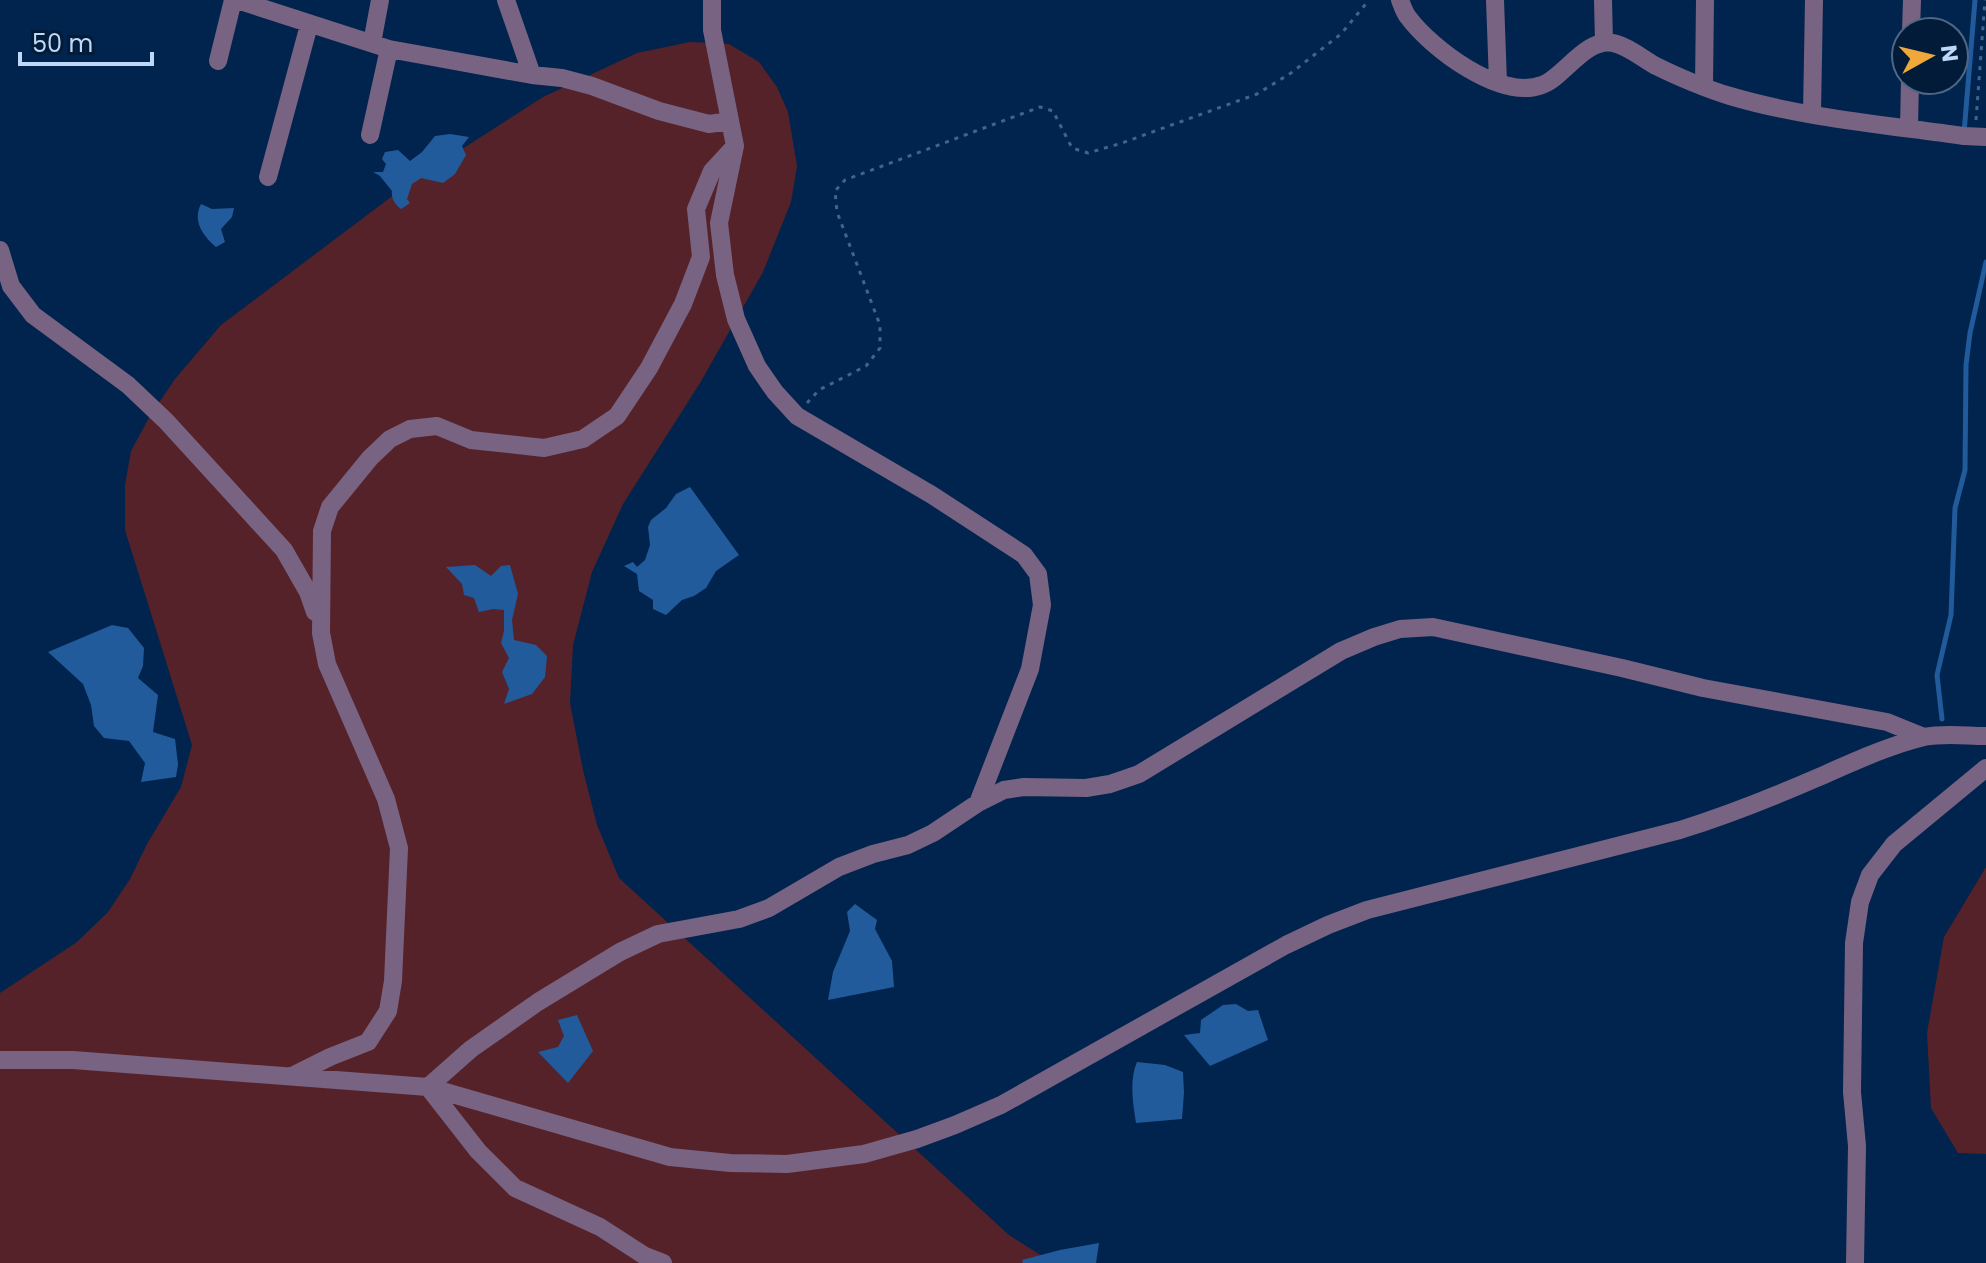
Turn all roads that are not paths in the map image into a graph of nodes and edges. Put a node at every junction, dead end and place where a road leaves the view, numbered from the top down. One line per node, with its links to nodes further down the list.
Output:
1 (235, 0): 10 (street); 14 (street)
2 (380, 0): 13 (street)
3 (506, 0): 15 (street)
4 (712, 0): 20 (street)
5 (1400, 0): 16 (street)
6 (1495, 0): 16 (street)
7 (1603, 0): 12 (street)
8 (1705, 0): 17 (street)
9 (1814, 0): 19 (street)
10 (273, 6): 11 (street)
11 (309, 25): 13 (street); 25 (street)
12 (1604, 42): 16 (street); 17 (street)
13 (381, 46): 15 (street); 22 (street)
14 (218, 61)
15 (532, 75): 20 (street)
16 (1498, 82)
17 (1704, 86): 19 (street)
18 (1910, 96): 21 (street)
19 (1812, 113): 21 (street)
20 (730, 121): 24 (street)
21 (1909, 128): 23 (street)
22 (370, 135)
23 (1980, 136)
24 (735, 146): 27 (street); 31 (street)
25 (268, 177)
26 (0, 250): 27 (street)
27 (321, 633): 33 (street)
28 (1986, 736): 29 (street)
29 (1924, 737): 31 (street); 34 (street)
30 (1986, 768): 36 (street)
31 (978, 803): 34 (street)
32 (0, 1060): 33 (street)
33 (289, 1077): 34 (street)
34 (428, 1087): 35 (street)
35 (663, 1263)
36 (1855, 1263)

